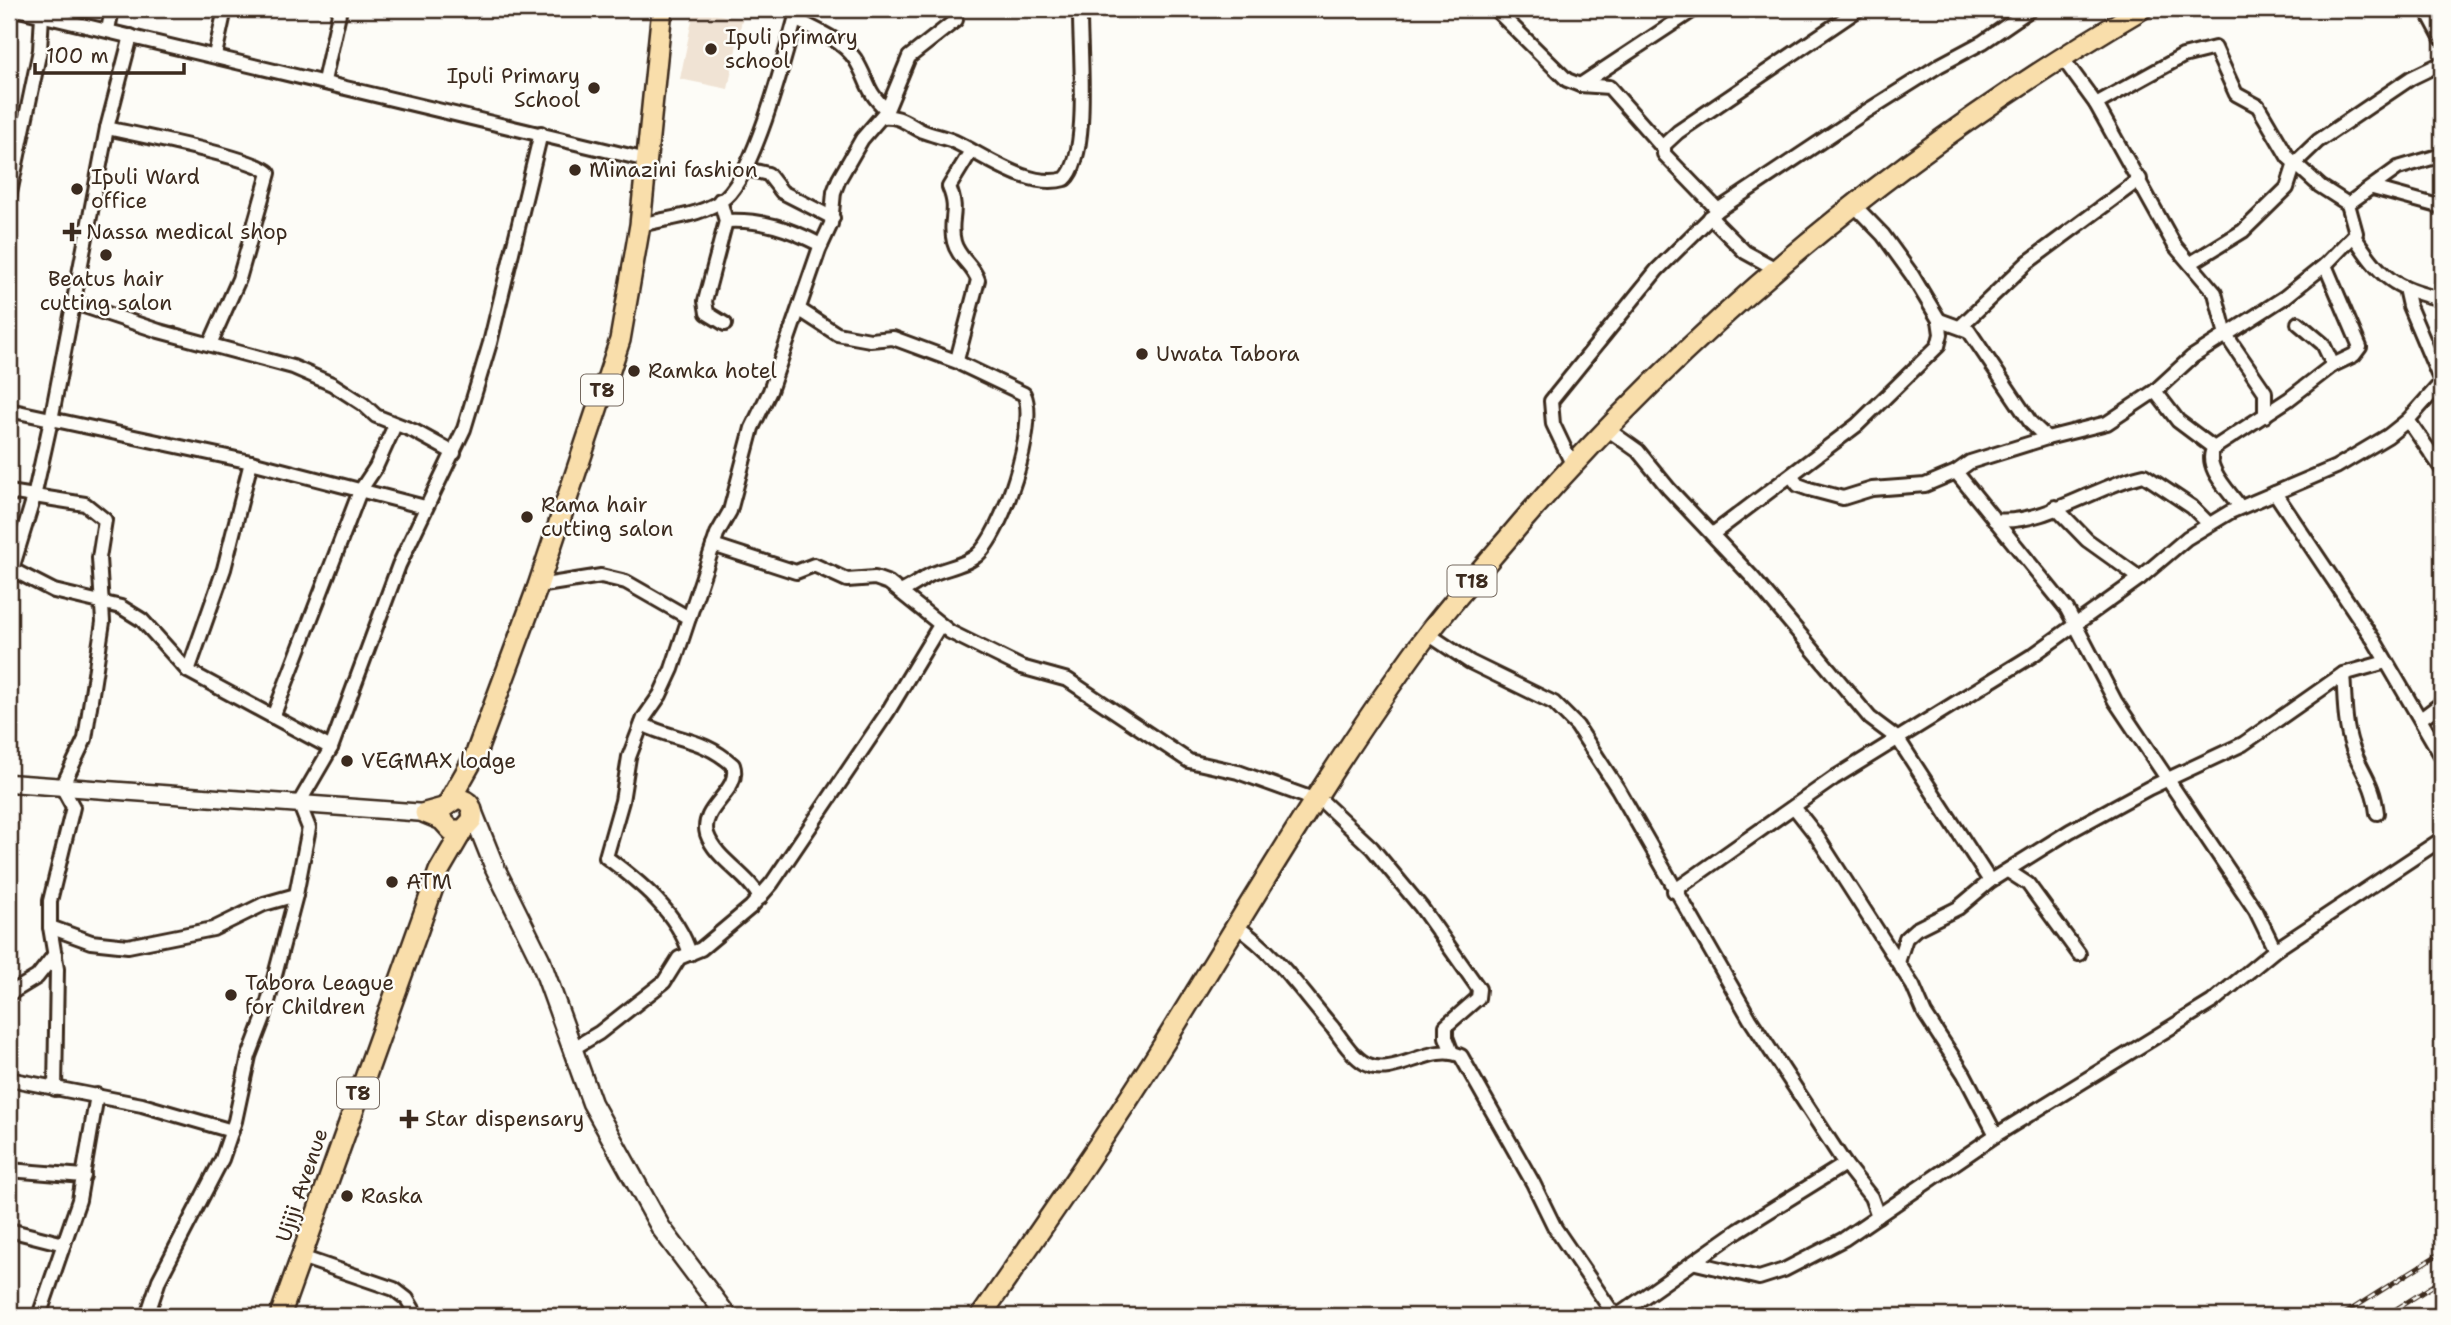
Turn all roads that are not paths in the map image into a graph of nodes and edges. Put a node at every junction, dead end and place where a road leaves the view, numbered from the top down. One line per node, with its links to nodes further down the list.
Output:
1 (15, 9): 14 (street)
2 (112, 9): 16 (street)
3 (225, 9): 19 (street)
4 (340, 9): 22 (street)
5 (662, 9): 31 (highway, T8)
6 (1080, 9): 29 (street)
7 (1495, 9): 23 (street)
8 (1695, 9): 23 (street)
9 (1859, 9): 28 (street)
10 (2031, 9): 41 (street)
11 (2142, 9): 20 (highway, T18)
12 (2426, 9): 18 (street)
13 (797, 14): 25 (street); 33 (street)
14 (42, 15): 16 (street); 36 (street)
15 (956, 20): 25 (street)
16 (108, 30): 17 (street)
17 (131, 36): 19 (street); 26 (street)
18 (2442, 39)
19 (215, 55): 22 (street)
20 (2061, 56): 24 (street); 38 (highway, T18)
21 (2442, 63): 32 (street)
22 (324, 80): 27 (street)
23 (1580, 85): 28 (street)
24 (2096, 104): 32 (street); 34 (street)
25 (885, 113): 29 (street); 42 (street)
26 (107, 128): 52 (street); 59 (street)
27 (541, 133): 31 (street); 72 (street)
28 (1663, 148): 41 (street)
29 (971, 151): 60 (street)
30 (2442, 155): 35 (street)
31 (647, 160): 44 (highway, T8)
32 (2295, 163): 39 (street); 47 (street)
33 (747, 169): 37 (street); 42 (street)
34 (2140, 179): 47 (street); 57 (street)
35 (2373, 188): 39 (street); 40 (street)
36 (9, 198)
37 (720, 200): 43 (street); 44 (street)
38 (1853, 204): 49 (highway, T18); 54 (street)
39 (2348, 204): 45 (street)
40 (2442, 207)
41 (1714, 214): 49 (street); 74 (street)
42 (833, 218): 46 (street)
43 (726, 221): 46 (street); 56 (street)
44 (640, 225): 91 (highway, T8)
45 (2354, 236): 48 (street); 50 (street)
46 (821, 245): 53 (street)
47 (2191, 263): 58 (street)
48 (2325, 265): 58 (street); 61 (street)
49 (1776, 269): 69 (highway, T18)
50 (2405, 288): 51 (street); 62 (street)
51 (2442, 299)
52 (75, 303): 59 (street); 66 (street)
53 (800, 310): 60 (street); 88 (street)
54 (1939, 320): 57 (street); 77 (street)
55 (2298, 323): 61 (street)
56 (725, 324)
57 (1961, 326): 70 (street)
58 (2226, 335): 63 (street); 65 (street)
59 (210, 344): 68 (street)
60 (958, 362): 92 (street)
61 (2333, 365): 65 (street)
62 (2442, 383): 67 (street)
63 (2155, 391): 70 (street); 71 (street)
64 (9, 410): 66 (street)
65 (2265, 416): 71 (street)
66 (51, 420): 73 (street); 81 (street)
67 (2408, 420): 75 (street); 80 (street)
68 (395, 425): 72 (street); 78 (street)
69 (1607, 429): 74 (highway, T18); 87 (street)
70 (2047, 438): 76 (street)
71 (2214, 449): 83 (street)
72 (454, 453): 82 (street)
73 (251, 462): 78 (street); 99 (street)
74 (1572, 464): 97 (highway, T18)
75 (2442, 469)
76 (1956, 472): 77 (street); 85 (street)
77 (1792, 477): 87 (street)
78 (360, 491): 82 (street); 102 (street)
79 (9, 492): 81 (street)
80 (2275, 493): 83 (street); 98 (street)
81 (34, 497): 89 (street); 93 (street)
82 (425, 507): 106 (street)
83 (2240, 507): 86 (street)
84 (2055, 508): 85 (street); 86 (street); 90 (street)
85 (1994, 520): 96 (street)
86 (2208, 524): 90 (street)
87 (1714, 533): 105 (street)
88 (713, 545): 92 (street); 94 (street)
89 (10, 574): 93 (street)
90 (2140, 578): 96 (street)
91 (538, 586): 94 (street); 113 (highway, T8)
92 (902, 591): 95 (street)
93 (103, 604): 99 (street); 110 (street)
94 (689, 618): 104 (street)
95 (940, 625): 111 (street); 126 (street)
96 (2077, 625): 105 (street); 108 (street)
97 (1428, 634): 111 (highway, T18); 124 (street)
98 (2386, 662): 100 (street); 103 (street)
99 (188, 671): 102 (street)
100 (2343, 674): 108 (street); 116 (street)
101 (2442, 703): 103 (street)
102 (272, 717): 106 (street)
103 (2422, 719): 107 (street)
104 (642, 724): 126 (street); 131 (street)
105 (1898, 739): 114 (street); 123 (street)
106 (331, 748): 112 (street)
107 (2442, 757)
108 (2169, 778): 122 (street); 129 (street)
109 (9, 783): 110 (street)
110 (62, 787): 112 (street); 128 (street)
111 (1314, 797): 127 (highway, T18); 136 (street)
112 (299, 803): 115 (street); 125 (street)
113 (464, 805): 115 (highway); 118 (highway); 120 (main road)
114 (1794, 807): 124 (street); 133 (street)
115 (425, 813): 117 (highway)
116 (2377, 813)
117 (444, 824): 118 (highway); 121 (highway, T8)
118 (463, 830): 120 (main road); 121 (highway, T8)
119 (2442, 839): 129 (street)
120 (495, 868): 135 (main road)
121 (439, 871): 150 (highway, Ujiji Avenue / T8)
122 (2008, 871): 123 (street); 132 (street)
123 (1990, 881): 133 (street)
124 (1674, 891): 142 (street)
125 (296, 895): 128 (street); 140 (street)
126 (760, 898): 131 (street)
127 (1236, 926): 136 (street); 157 (highway, T18)
128 (50, 927): 130 (street)
129 (2275, 950): 141 (street)
130 (55, 954): 134 (street); 138 (street)
131 (690, 954): 135 (street)
132 (2079, 954)
133 (1898, 962): 141 (street)
134 (9, 994)
135 (572, 1049): 156 (main road)
136 (1452, 1053): 158 (street)
137 (9, 1079): 138 (street)
138 (55, 1089): 139 (street)
139 (97, 1095): 140 (street); 144 (street)
140 (232, 1130): 153 (street)
141 (1996, 1135): 146 (street)
142 (1845, 1164): 145 (street); 151 (street)
143 (9, 1170): 144 (street)
144 (84, 1176): 149 (street)
145 (1871, 1197): 146 (street); 147 (street)
146 (1893, 1206): 147 (street)
147 (1878, 1216): 151 (street)
148 (9, 1230): 149 (street)
149 (64, 1244): 152 (street)
150 (301, 1258): 154 (highway, Ujiji Avenue / T8); 155 (street)
151 (1696, 1263): 158 (street)
152 (39, 1316)
153 (147, 1316)
154 (280, 1316)
155 (416, 1316)
156 (727, 1316)
157 (981, 1316)
158 (1616, 1316)

